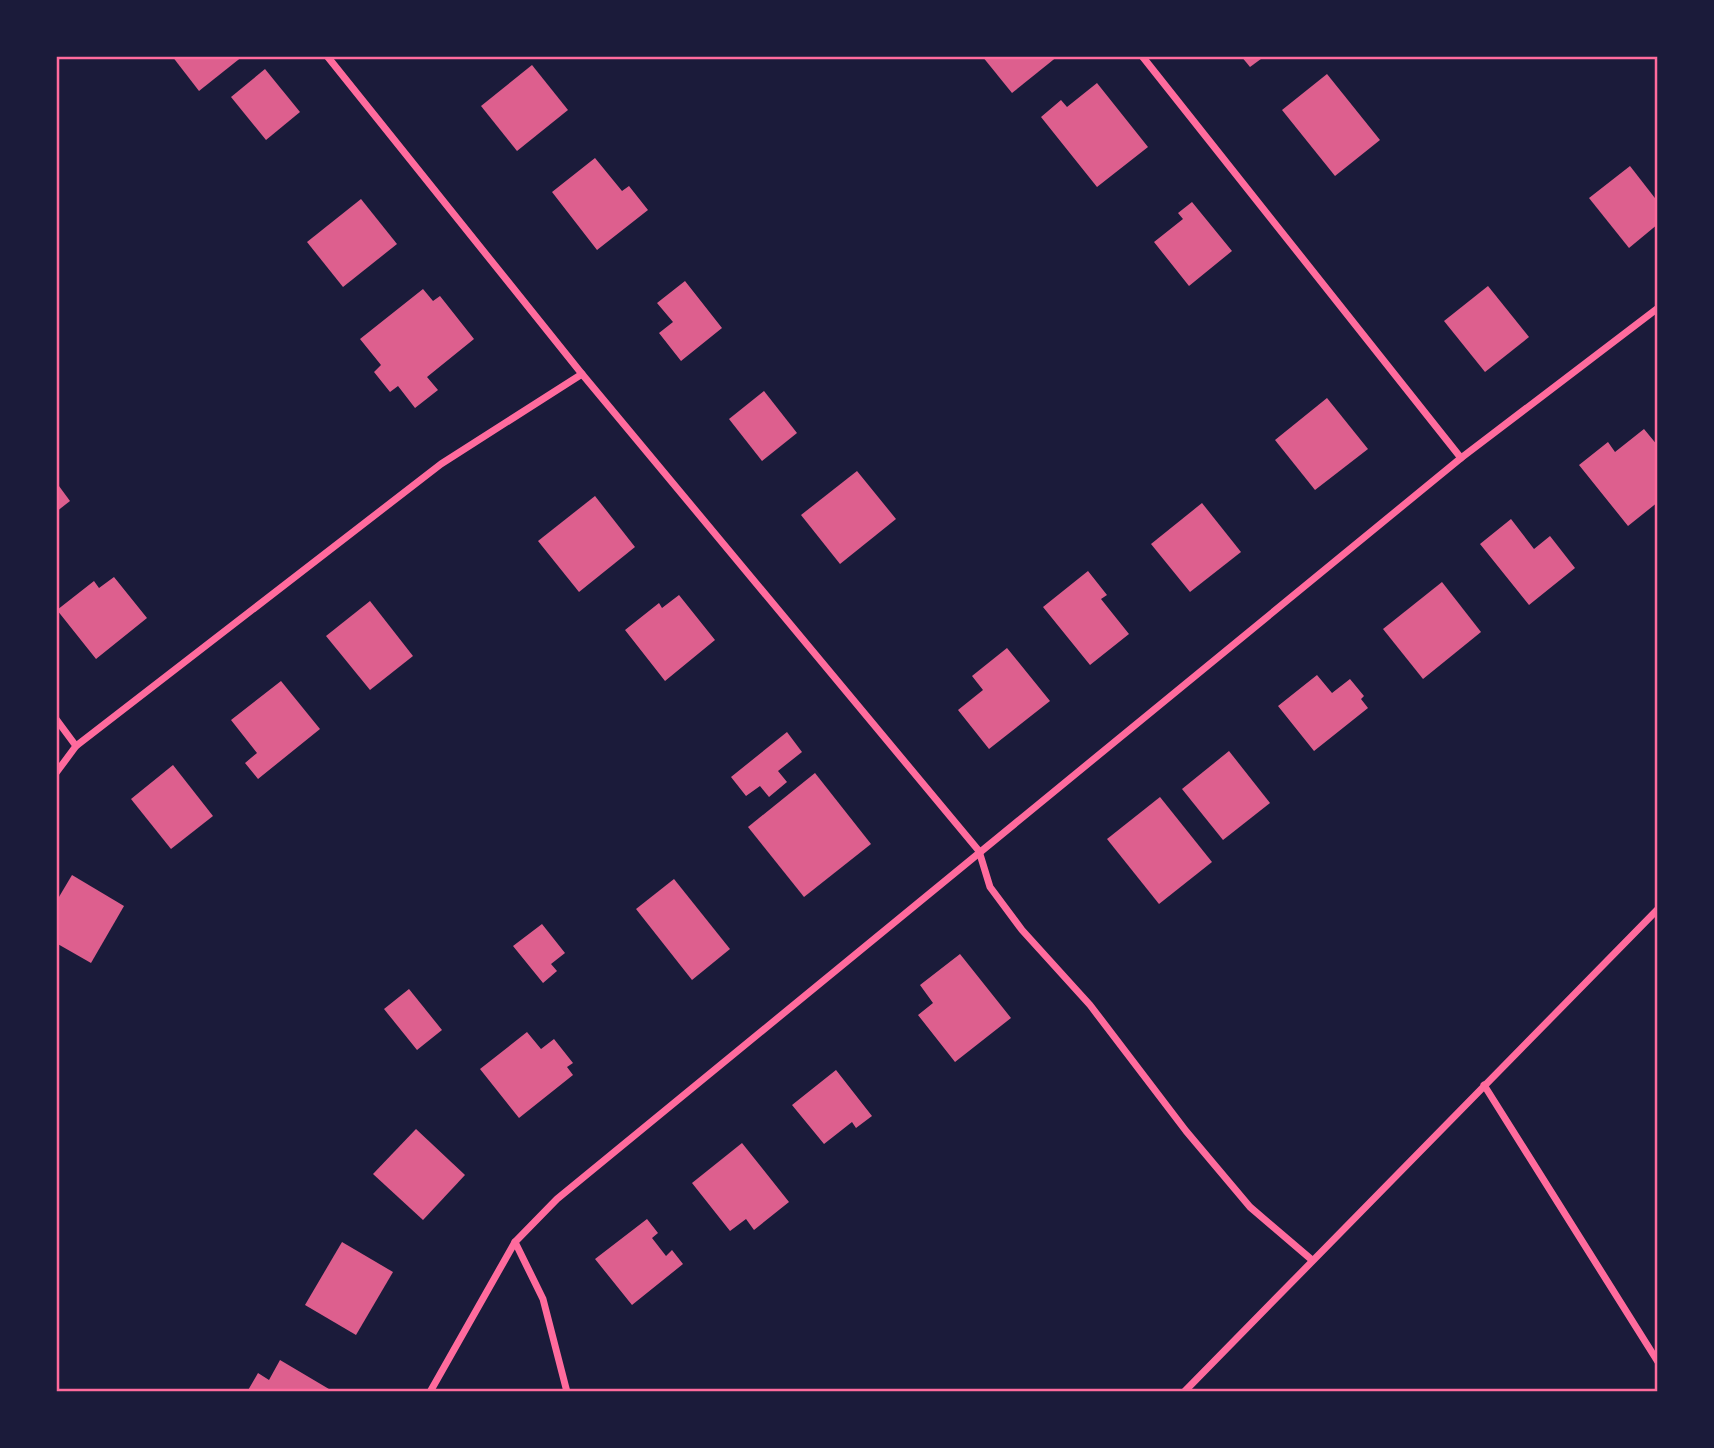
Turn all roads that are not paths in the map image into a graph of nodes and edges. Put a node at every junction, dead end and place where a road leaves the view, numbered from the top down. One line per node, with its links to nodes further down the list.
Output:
1 (327, 56): 4 (street)
2 (1142, 56): 5 (street)
3 (1658, 308): 5 (street)
4 (582, 374): 7 (street); 9 (street)
5 (1461, 458): 9 (street)
6 (56, 719): 7 (street)
7 (76, 746): 8 (street)
8 (56, 773)
9 (979, 851): 12 (street); 13 (street)
10 (1658, 909): 11 (street)
11 (1483, 1085): 13 (street); 14 (street)
12 (515, 1242): 15 (street); 16 (street)
13 (1312, 1261): 17 (street)
14 (1658, 1362)
15 (430, 1392)
16 (567, 1392)
17 (1184, 1392)

